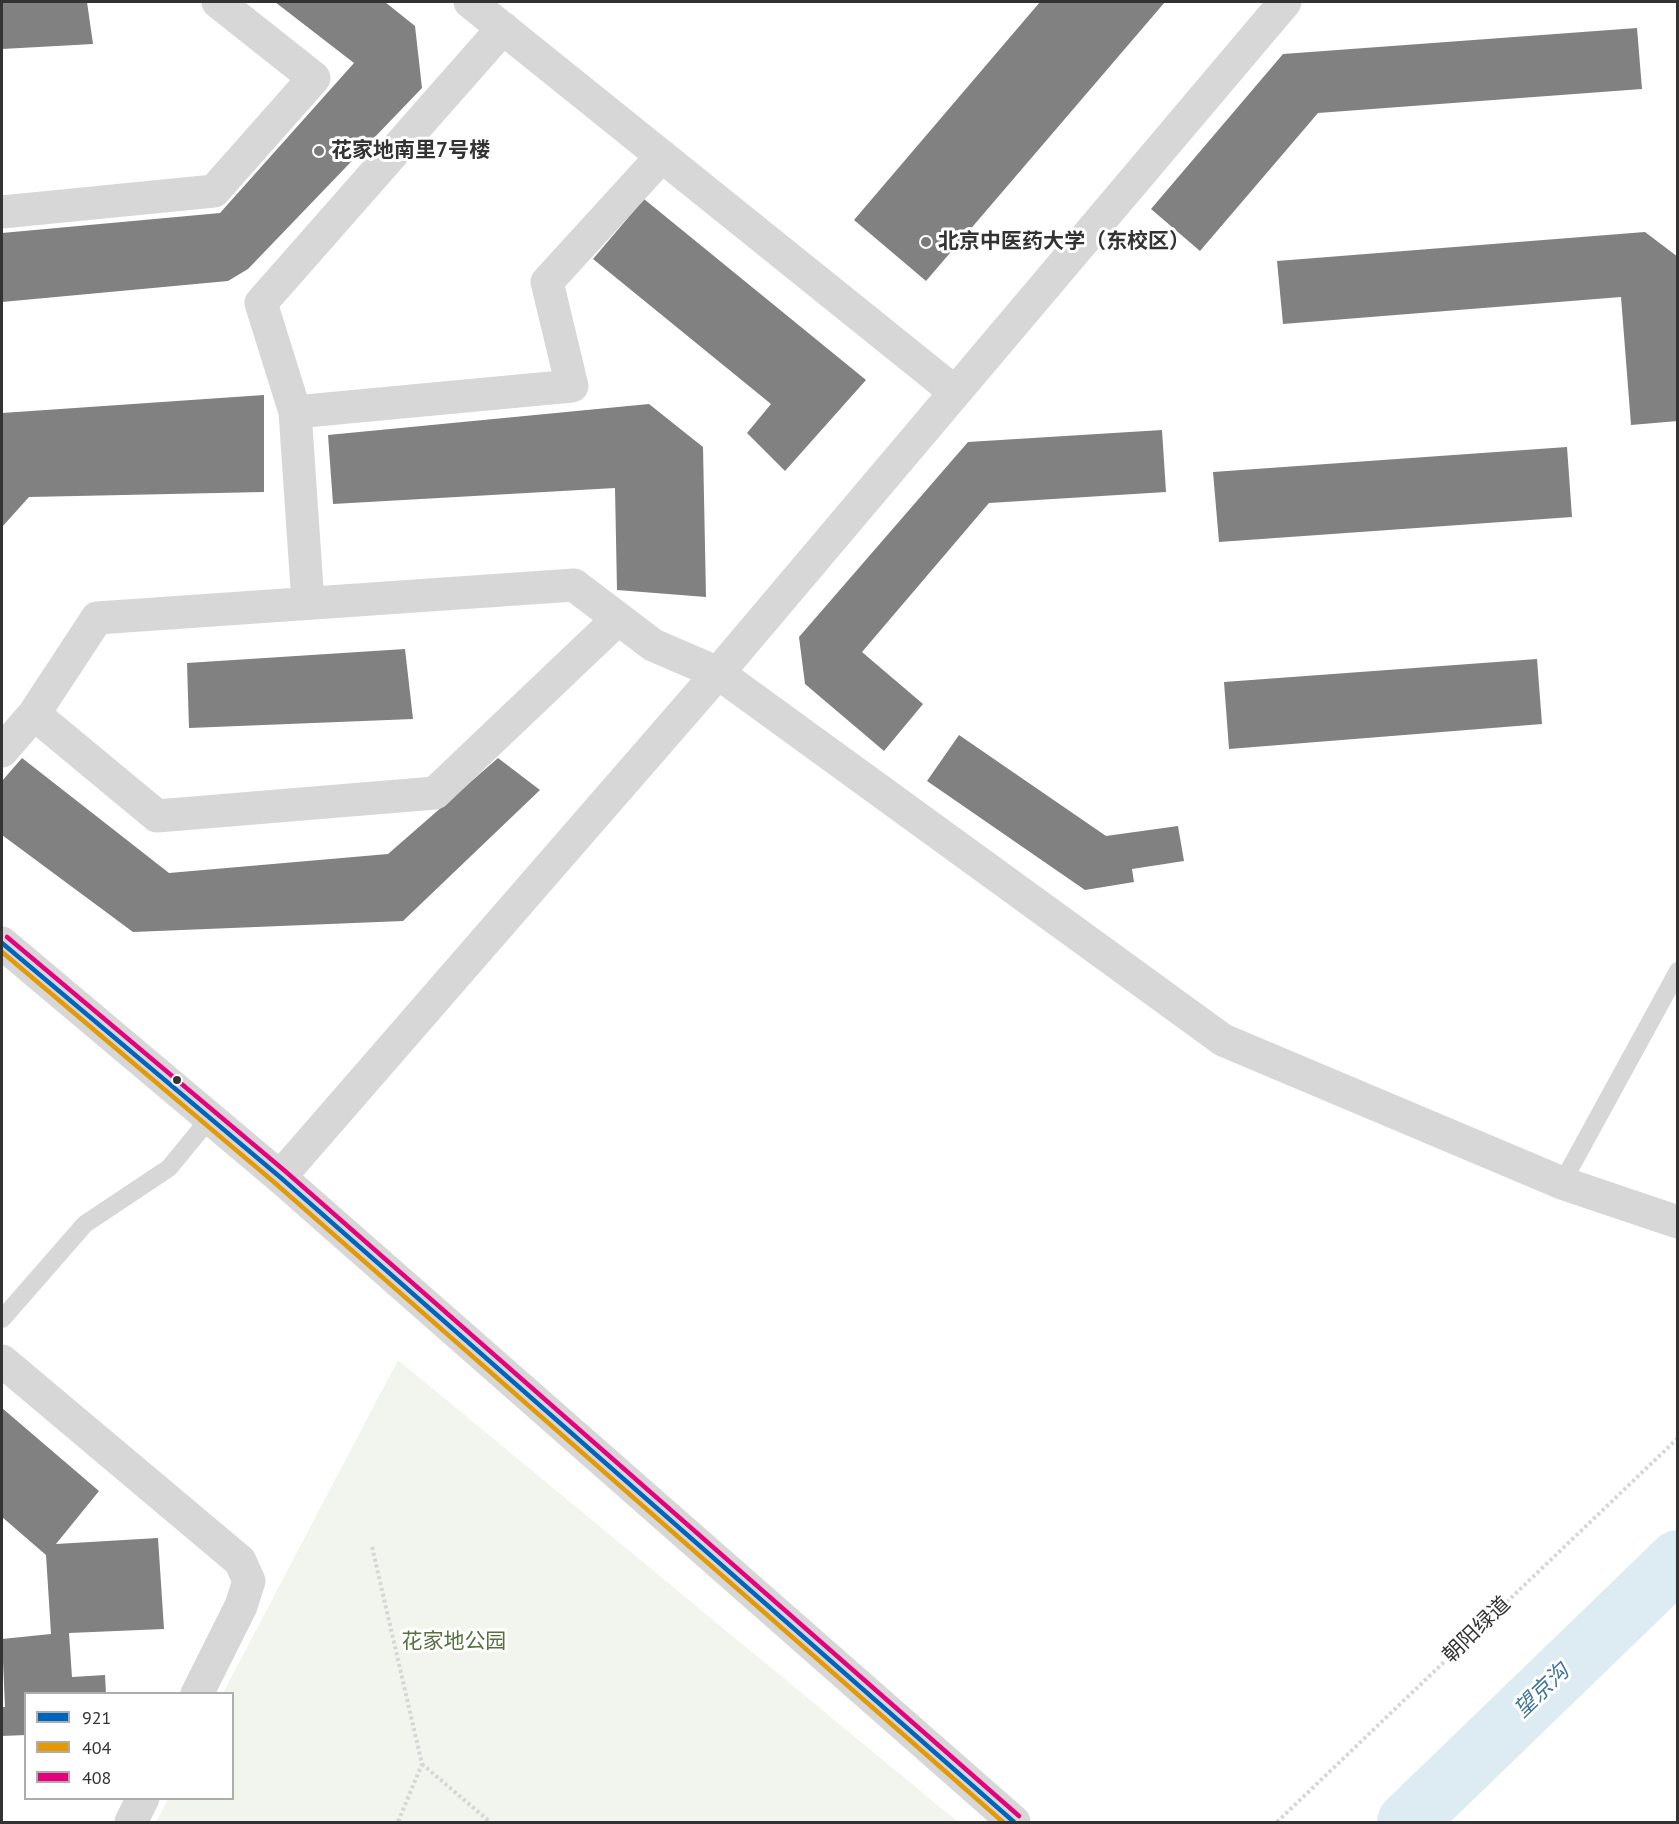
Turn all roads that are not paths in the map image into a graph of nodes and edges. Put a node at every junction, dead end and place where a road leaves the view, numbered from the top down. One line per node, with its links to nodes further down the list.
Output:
1 (218, 2): 6 (street)
2 (470, 2): 4 (street)
3 (1285, 2): 7 (street)
4 (503, 28): 5 (street); 8 (street)
5 (662, 156): 7 (street); 8 (street)
6 (2, 212)
7 (955, 392): 11 (street)
8 (295, 411): 9 (street)
9 (308, 603): 10 (street); 12 (street)
10 (618, 619): 11 (street); 12 (street)
11 (718, 673): 17 (street); 18 (street)
12 (34, 714): 13 (street)
13 (2, 752)
14 (2, 943): 16 (street)
15 (1677, 971): 18 (lane)
16 (210, 1118): 17 (street); 20 (lane)
17 (280, 1177): 25 (street)
18 (1562, 1183): 19 (street)
19 (1677, 1222)
20 (2, 1318)
21 (2, 1361): 22 (street)
22 (198, 1692)
23 (142, 1800): 24 (street)
24 (131, 1822)
25 (1014, 1822)

